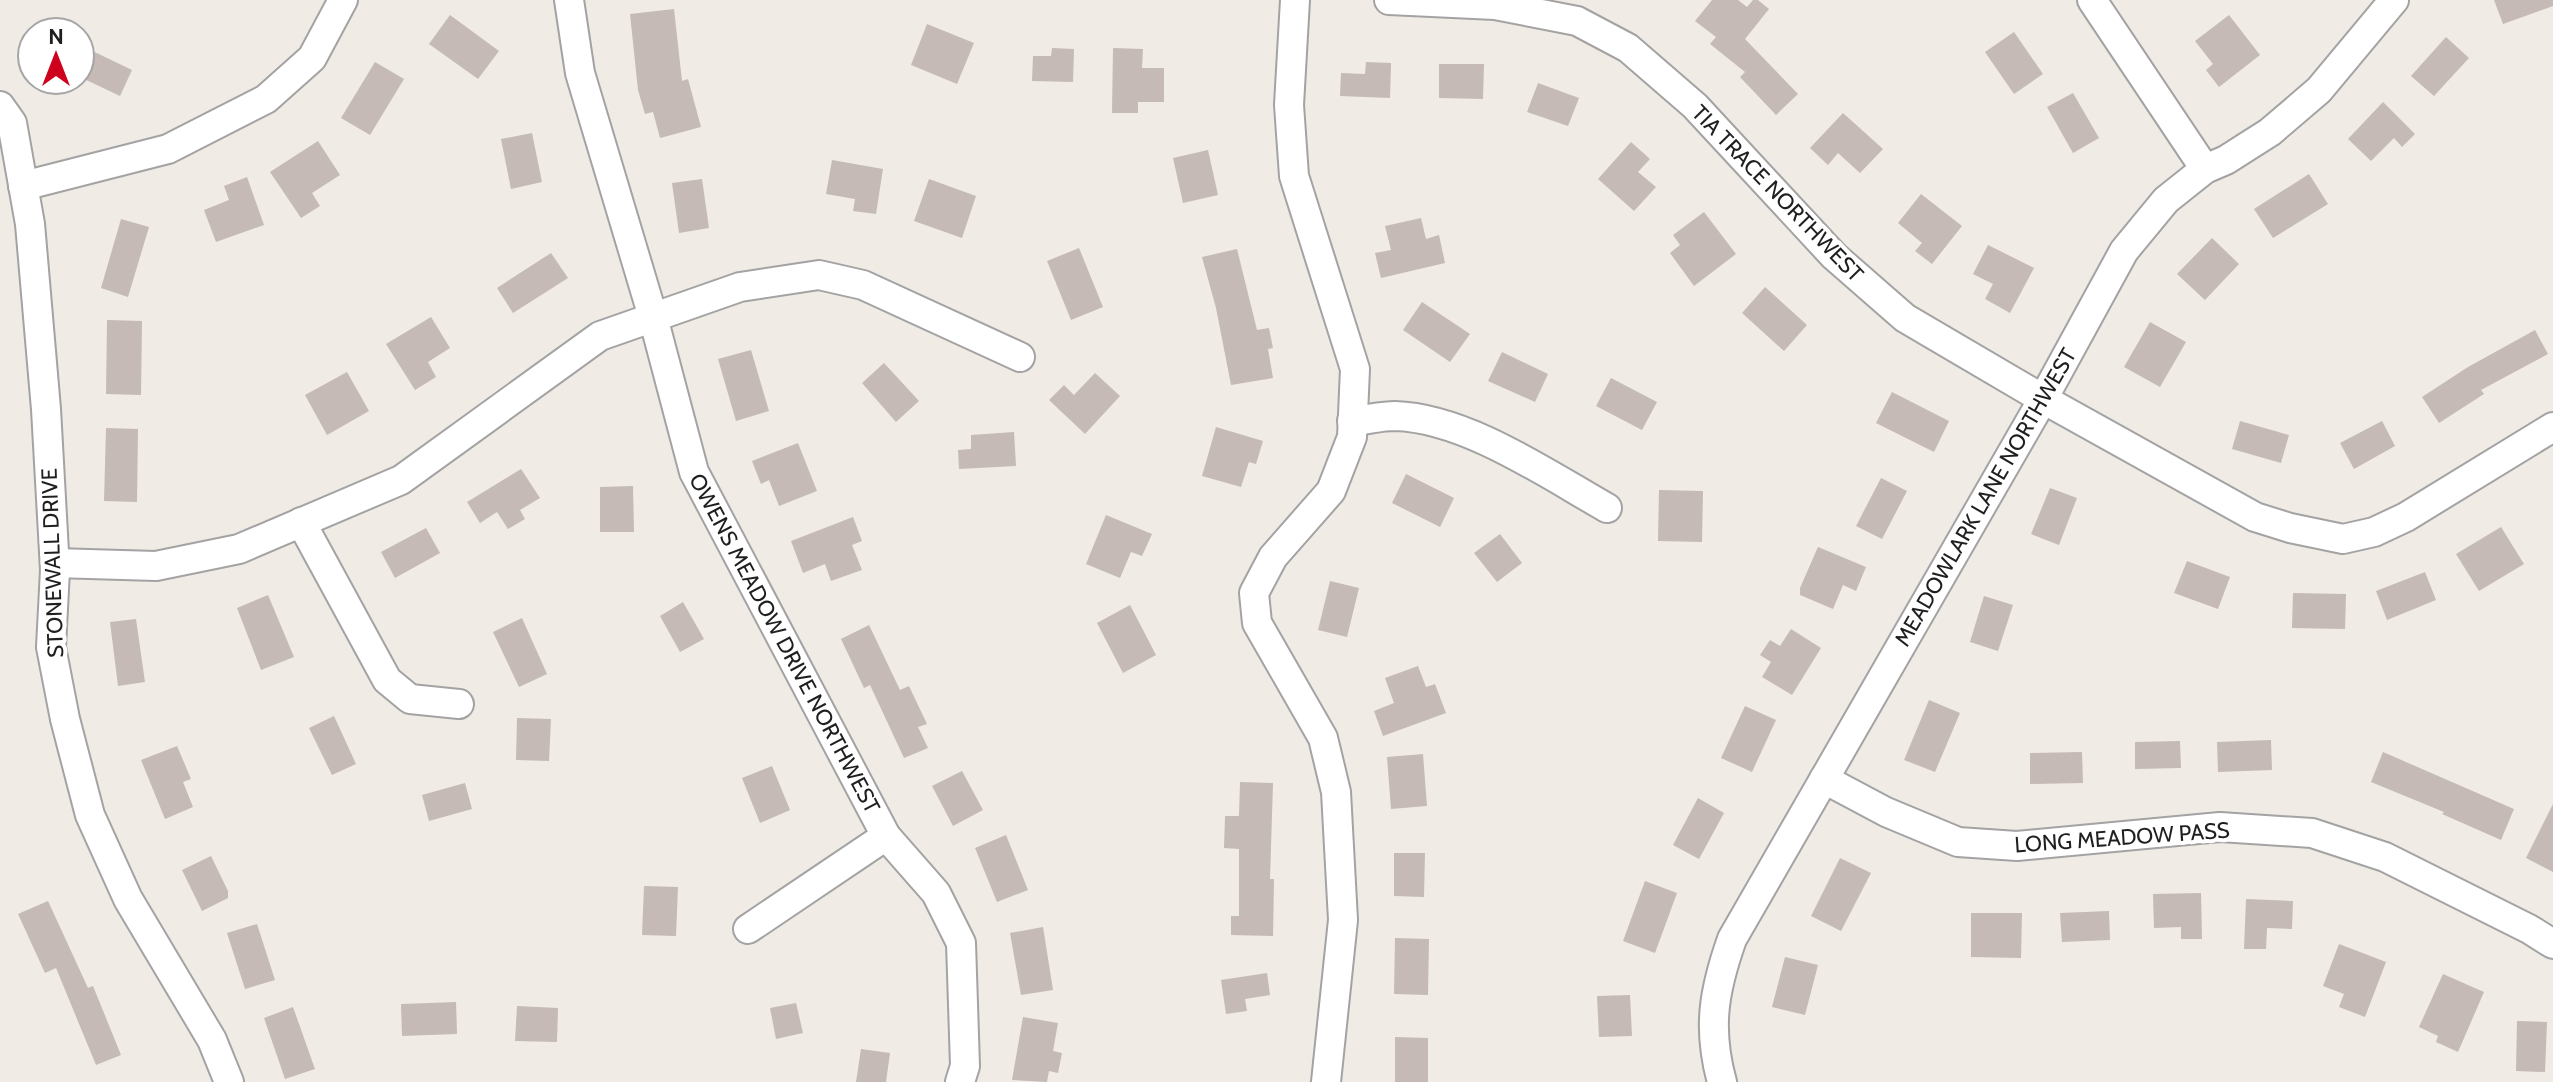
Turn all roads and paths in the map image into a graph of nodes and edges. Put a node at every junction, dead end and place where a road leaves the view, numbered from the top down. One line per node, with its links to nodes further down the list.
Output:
1 (343, 0): 9 (street)
2 (569, 0): 10 (street, OWENS MEADOW DRIVE NORTHWEST)
3 (1295, 0): 13 (street)
4 (1389, 0): 12 (street, TIA TRACE NORTHWEST)
5 (2092, 0): 8 (street)
6 (2394, 0): 8 (street, MEADOWLARK LANE NORTHWEST)
7 (0, 106): 9 (street, STONEWALL DRIVE)
8 (2205, 169): 12 (street, MEADOWLARK LANE NORTHWEST)
9 (23, 186): 17 (street, STONEWALL DRIVE)
10 (653, 317): 11 (street); 16 (street); 20 (street, OWENS MEADOW DRIVE NORTHWEST)
11 (1020, 357)
12 (2043, 399): 14 (street, TIA TRACE NORTHWEST); 19 (street, MEADOWLARK LANE NORTHWEST)
13 (1352, 421): 15 (street); 25 (street)
14 (2553, 427)
15 (1607, 508)
16 (301, 522): 17 (street); 18 (street)
17 (55, 563): 23 (street, STONEWALL DRIVE)
18 (459, 704)
19 (1824, 779): 22 (street, LONG MEADOW PASS); 26 (street, MEADOWLARK LANE NORTHWEST)
20 (886, 836): 21 (street); 24 (street, OWENS MEADOW DRIVE NORTHWEST)
21 (748, 929)
22 (2553, 944)
23 (229, 1082)
24 (960, 1082)
25 (1326, 1082)
26 (1722, 1082)

